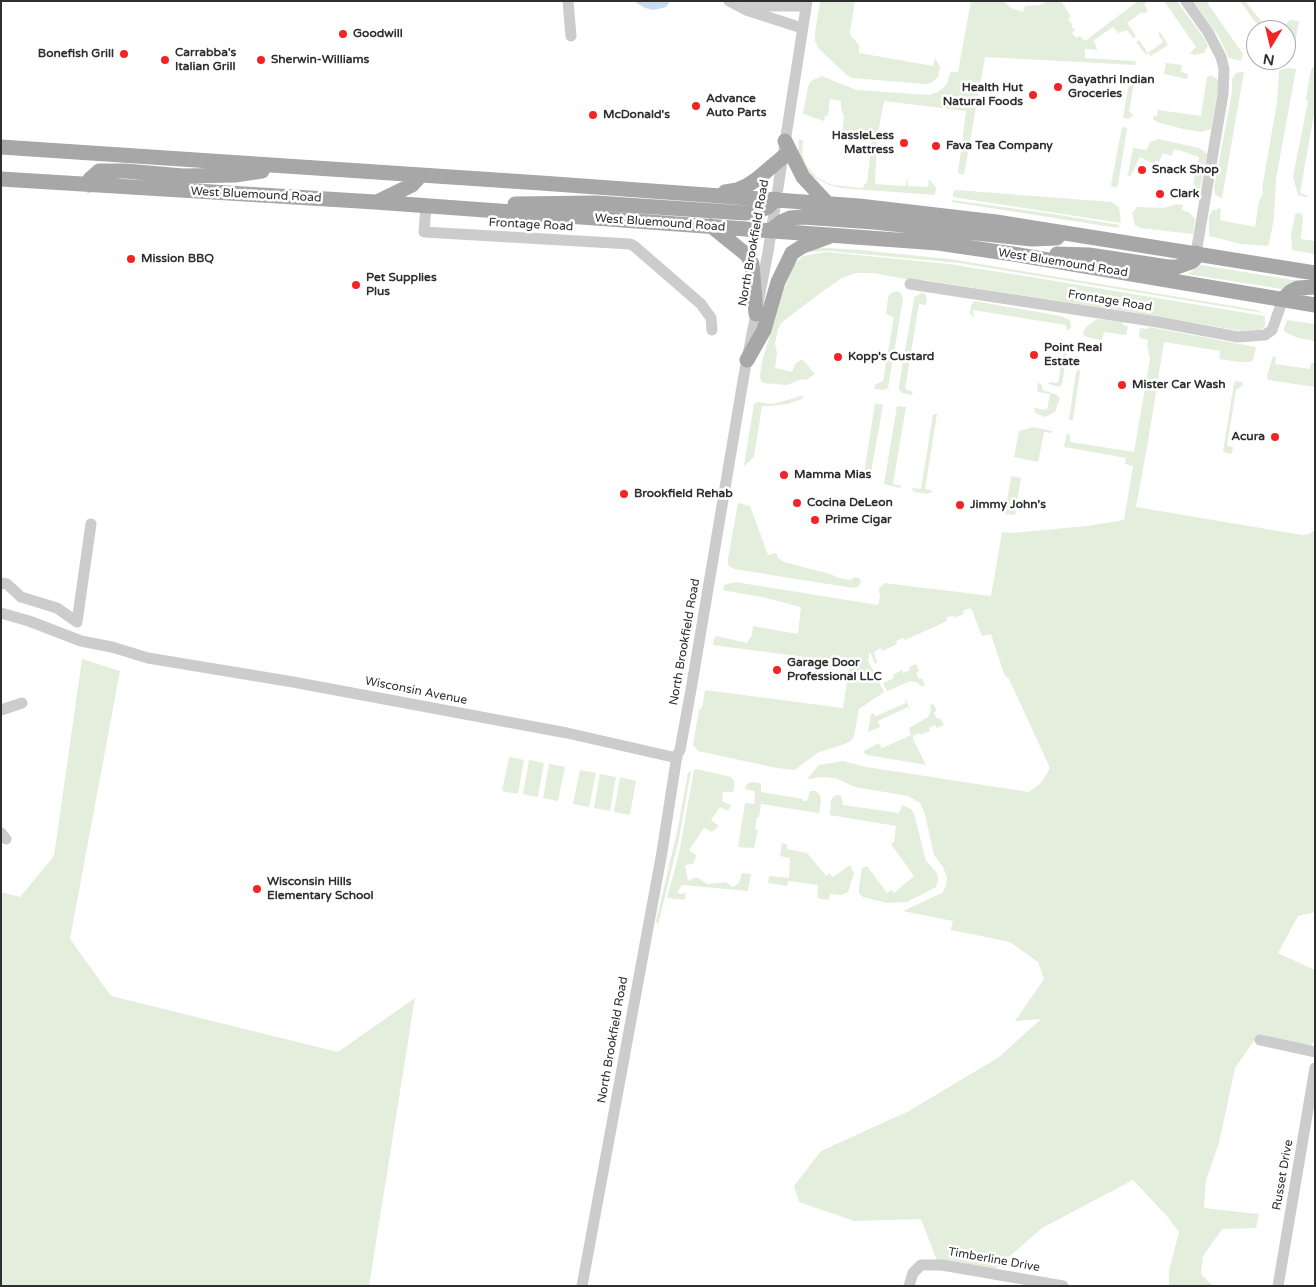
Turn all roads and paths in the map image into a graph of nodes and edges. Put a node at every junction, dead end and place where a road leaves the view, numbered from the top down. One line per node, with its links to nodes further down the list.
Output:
1 (568, 1): 6 (street)
2 (1186, 1): 24 (street)
3 (731, 2): 4 (street); 5 (street)
4 (806, 4): 5 (street, North Brookfield Road)
5 (802, 28): 7 (street, North Brookfield Road)
6 (571, 36)
7 (785, 141): 9 (street, North Brookfield Road); 17 (main road)
8 (1, 147): 10 (main road)
9 (782, 158): 14 (main road); 15 (street, North Brookfield Road)
10 (291, 167): 11 (main road); 13 (main road)
11 (421, 175): 14 (main road); 16 (main road)
12 (1, 179): 13 (main road, West Bluemound Road)
13 (88, 185): 16 (main road, West Bluemound Road)
14 (712, 194): 15 (main road)
15 (776, 199): 17 (main road); 19 (main road); 21 (street, North Brookfield Road)
16 (375, 202): 18 (main road, West Bluemound Road)
17 (827, 203): 23 (main road)
18 (426, 206): 19 (main road, West Bluemound Road); 32 (street, Frontage Road)
19 (468, 210): 20 (main road, West Bluemound Road)
20 (711, 226): 21 (main road, West Bluemound Road); 31 (main road)
21 (771, 230): 22 (main road, West Bluemound Road); 23 (main road); 31 (street, North Brookfield Road)
22 (838, 235): 25 (main road, West Bluemound Road); 33 (main road)
23 (1098, 238): 24 (main road)
24 (1196, 253): 25 (main road); 26 (main road)
25 (1013, 254): 29 (main road, West Bluemound Road)
26 (1315, 274)
27 (910, 284): 29 (street, Frontage Road)
28 (1315, 287): 29 (main road)
29 (1283, 300): 30 (main road, West Bluemound Road)
30 (1315, 305)
31 (756, 314): 33 (street, North Brookfield Road)
32 (712, 330)
33 (747, 360): 42 (street, North Brookfield Road)
34 (91, 524): 37 (street)
35 (1, 583): 37 (street)
36 (1, 613): 38 (street, Wisconsin Avenue)
37 (76, 622): 38 (street); 39 (street)
38 (65, 636): 39 (street, Wisconsin Avenue)
39 (80, 641): 42 (street, Wisconsin Avenue)
40 (22, 703): 41 (street)
41 (1, 710)
42 (677, 758): 46 (street, North Brookfield Road)
43 (1260, 1040): 44 (street)
44 (1315, 1052)
45 (1315, 1068): 49 (street, Russet Drive)
46 (582, 1286)
47 (909, 1286): 48 (street, Timberline Drive)
48 (1063, 1286)
49 (1278, 1286)

